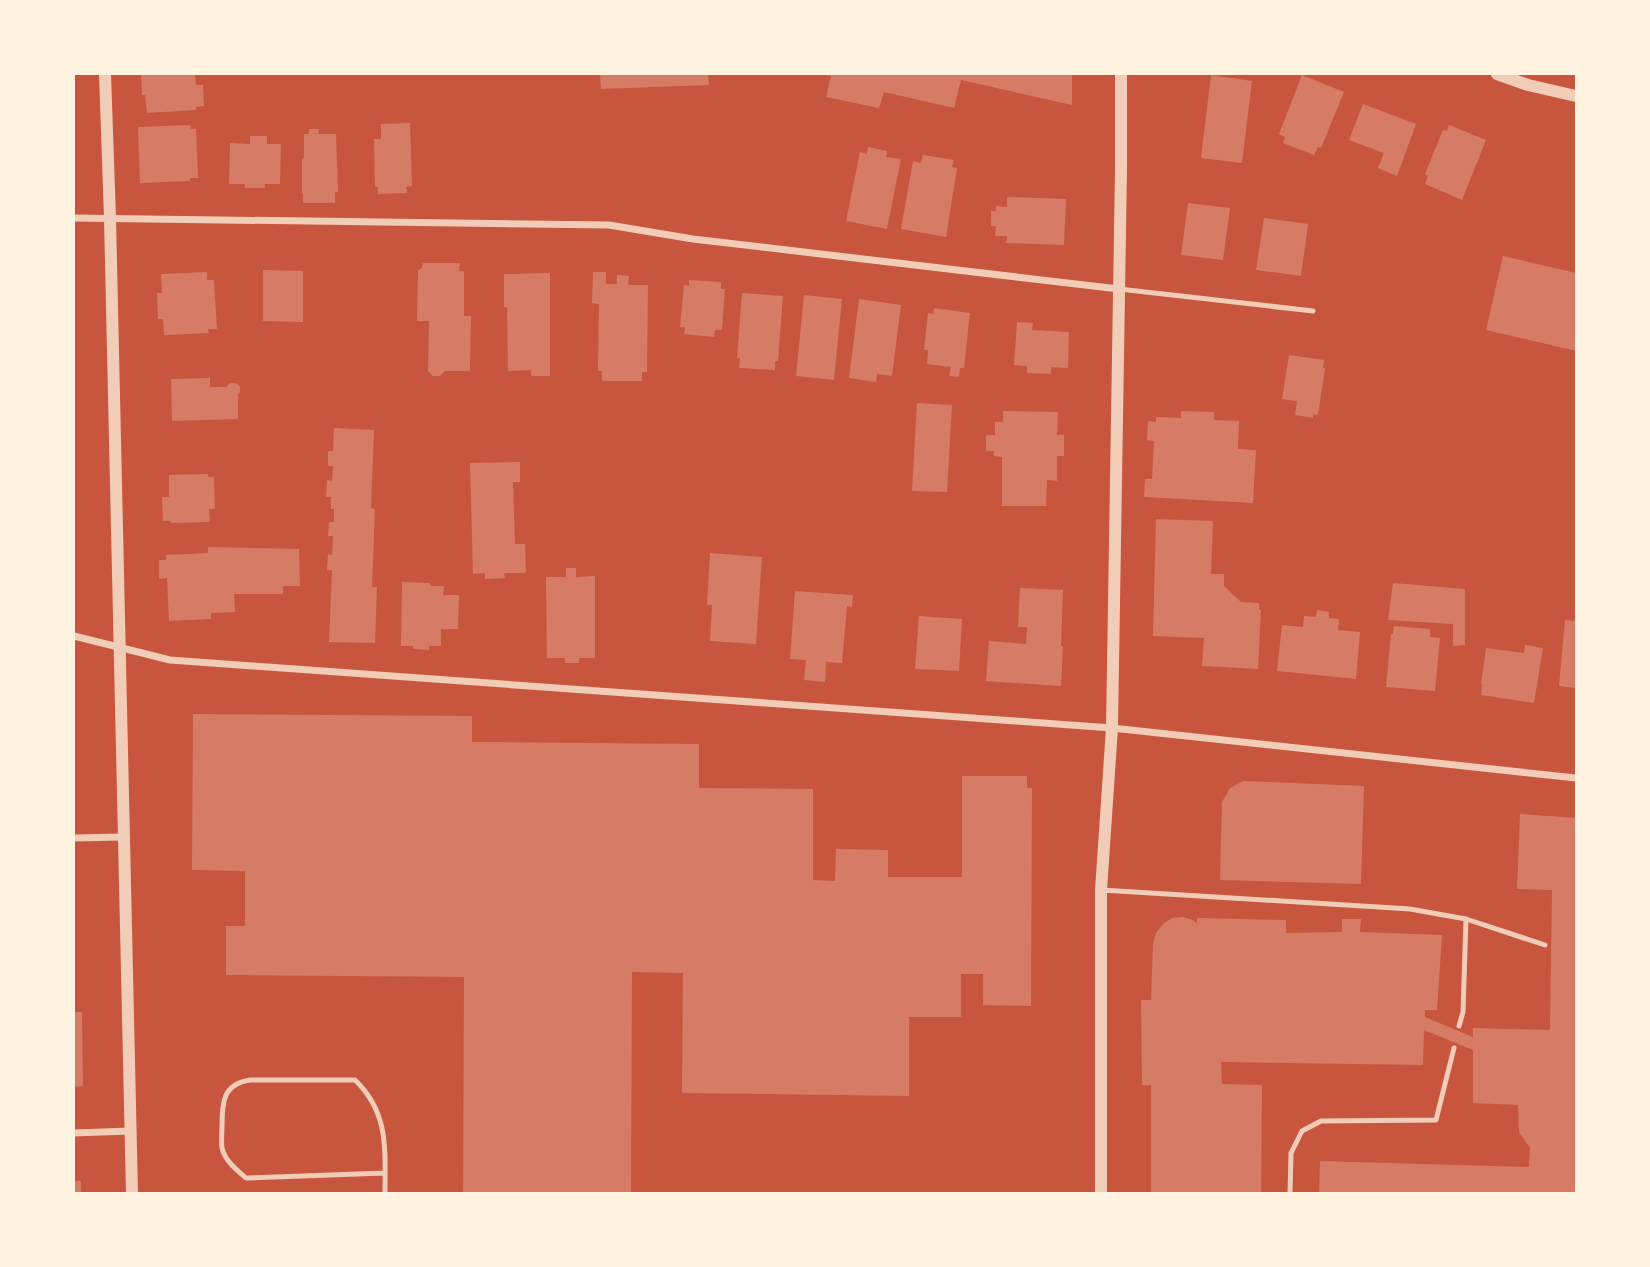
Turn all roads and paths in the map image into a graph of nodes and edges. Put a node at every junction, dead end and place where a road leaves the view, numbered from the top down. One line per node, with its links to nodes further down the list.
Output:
1 (105, 74): 6 (street)
2 (1121, 74): 7 (street)
3 (1497, 74): 4 (street)
4 (1577, 96)
5 (74, 218): 6 (street)
6 (110, 218): 7 (street); 10 (street)
7 (1119, 289): 8 (lane); 11 (street)
8 (1313, 311)
9 (74, 636): 10 (street)
10 (120, 648): 11 (street); 13 (street)
11 (1112, 728): 12 (street); 15 (street)
12 (1577, 778)
13 (123, 837): 14 (street); 20 (street)
14 (74, 838)
15 (1101, 890): 16 (lane); 25 (street)
16 (1466, 919): 17 (lane); 18 (lane)
17 (1545, 945)
18 (1459, 1026)
19 (1454, 1048): 26 (lane)
20 (130, 1131): 21 (street); 23 (street)
21 (74, 1133)
22 (386, 1173): 22 (lane); 24 (lane)
23 (132, 1194)
24 (386, 1194)
25 (1101, 1194)
26 (1290, 1194)

